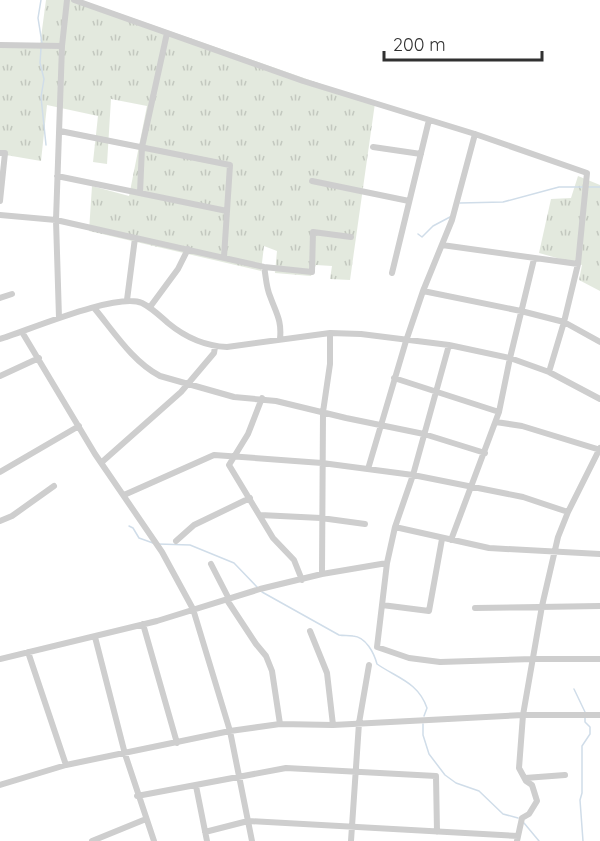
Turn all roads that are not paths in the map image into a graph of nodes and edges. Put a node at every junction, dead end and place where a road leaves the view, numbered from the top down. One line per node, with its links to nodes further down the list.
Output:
1 (67, 0): 5 (street)
2 (74, 0): 3 (street)
3 (167, 33): 6 (street); 9 (street)
4 (0, 45): 5 (street)
5 (62, 46): 7 (street)
6 (429, 120): 8 (street); 12 (street)
7 (60, 131): 9 (street); 13 (street)
8 (475, 134): 23 (street); 27 (street)
9 (142, 147): 15 (street); 18 (street)
10 (373, 147): 12 (street)
11 (0, 153): 16 (street)
12 (421, 154): 17 (street)
13 (57, 176): 15 (street); 20 (street)
14 (312, 181): 17 (street)
15 (140, 193): 18 (street)
16 (0, 201)
17 (409, 201): 29 (street)
18 (227, 211): 25 (street)
19 (0, 215): 20 (street)
20 (56, 220): 21 (street); 37 (street)
21 (135, 237): 24 (street); 33 (street)
22 (351, 237): 28 (street)
23 (442, 245): 26 (street); 30 (street)
24 (188, 249): 25 (street); 34 (street)
25 (224, 257): 28 (street)
26 (534, 259): 27 (street); 36 (street)
27 (578, 264): 38 (street)
28 (264, 267): 42 (street)
29 (392, 273)
30 (423, 291): 36 (street); 43 (street)
31 (12, 294): 32 (street)
32 (0, 298)
33 (127, 300): 34 (street); 35 (street)
34 (150, 308): 46 (street)
35 (94, 309): 37 (street); 52 (street)
36 (521, 311): 38 (street); 48 (street)
37 (59, 318): 39 (street)
38 (564, 322): 44 (street); 49 (street)
39 (22, 332): 41 (street); 47 (street)
40 (330, 333): 42 (street); 43 (street); 56 (street)
41 (0, 339)
42 (280, 339): 46 (street)
43 (406, 340): 45 (street); 51 (street)
44 (600, 342)
45 (448, 345): 48 (street); 53 (street)
46 (215, 347): 52 (street)
47 (39, 358): 50 (street); 60 (street)
48 (510, 358): 49 (street); 57 (street)
49 (549, 372): 55 (street)
50 (0, 376)
51 (394, 378): 53 (street); 59 (street)
52 (190, 383): 54 (street); 65 (street)
53 (435, 392): 57 (street); 61 (street)
54 (262, 398): 56 (street); 64 (street)
55 (600, 399)
56 (323, 412): 59 (street); 66 (street)
57 (499, 412): 58 (street)
58 (496, 422): 62 (street); 63 (street)
59 (380, 424): 61 (street); 67 (street)
60 (79, 426): 65 (street); 68 (street)
61 (424, 434): 63 (street); 69 (street)
62 (600, 449): 74 (street)
63 (485, 453): 71 (street)
64 (235, 456): 66 (street); 72 (street); 73 (street)
65 (102, 462): 72 (street)
66 (322, 463): 67 (street); 76 (street)
67 (368, 469): 69 (street)
68 (0, 472)
69 (413, 475): 71 (street); 79 (street)
70 (54, 486): 77 (street)
71 (472, 487): 74 (street); 81 (street)
72 (124, 495): 94 (street)
73 (250, 498): 75 (street); 82 (street)
74 (568, 512): 83 (street)
75 (260, 515): 76 (street); 88 (street)
76 (321, 518): 78 (street); 87 (street)
77 (0, 521)
78 (365, 524)
79 (395, 527): 80 (street); 85 (street)
80 (442, 538): 81 (street); 90 (street)
81 (451, 540): 83 (street)
82 (176, 541)
83 (555, 552): 84 (street); 91 (street)
84 (600, 555)
85 (387, 562): 87 (street); 90 (street)
86 (210, 564): 89 (street)
87 (322, 574): 88 (street)
88 (302, 580): 89 (street)
89 (228, 599): 94 (street); 106 (street)
90 (382, 605): 100 (street)
91 (542, 606): 92 (street); 93 (street); 100 (street)
92 (600, 606)
93 (475, 608)
94 (193, 609): 95 (street); 108 (street)
95 (143, 624): 97 (street); 109 (street)
96 (310, 631): 107 (street)
97 (95, 637): 98 (street); 110 (street)
98 (28, 652): 99 (street); 111 (street)
99 (0, 659)
100 (533, 659): 101 (street); 104 (street)
101 (600, 659)
102 (369, 665): 105 (street)
103 (600, 715): 104 (street)
104 (523, 716): 105 (street); 115 (street)
105 (359, 723): 107 (street); 112 (street)
106 (280, 724): 107 (street); 108 (street)
107 (333, 725)
108 (230, 731): 109 (street); 114 (street)
109 (177, 743): 110 (street)
110 (125, 754): 111 (street); 118 (street)
111 (66, 765): 116 (street)
112 (355, 771): 114 (street); 121 (street); 123 (street)
113 (565, 775): 115 (street)
114 (240, 777): 117 (street); 120 (street)
115 (525, 778): 124 (street)
116 (0, 785)
117 (196, 786): 118 (street); 122 (street)
118 (137, 796): 119 (street)
119 (146, 819): 125 (street); 126 (street)
120 (248, 821): 121 (street); 122 (street); 128 (street)
121 (353, 826): 123 (street); 129 (street)
122 (205, 832): 127 (street)
123 (437, 832): 124 (street)
124 (517, 838)
125 (92, 841)
126 (154, 841)
127 (207, 841)
128 (252, 841)
129 (351, 841)

